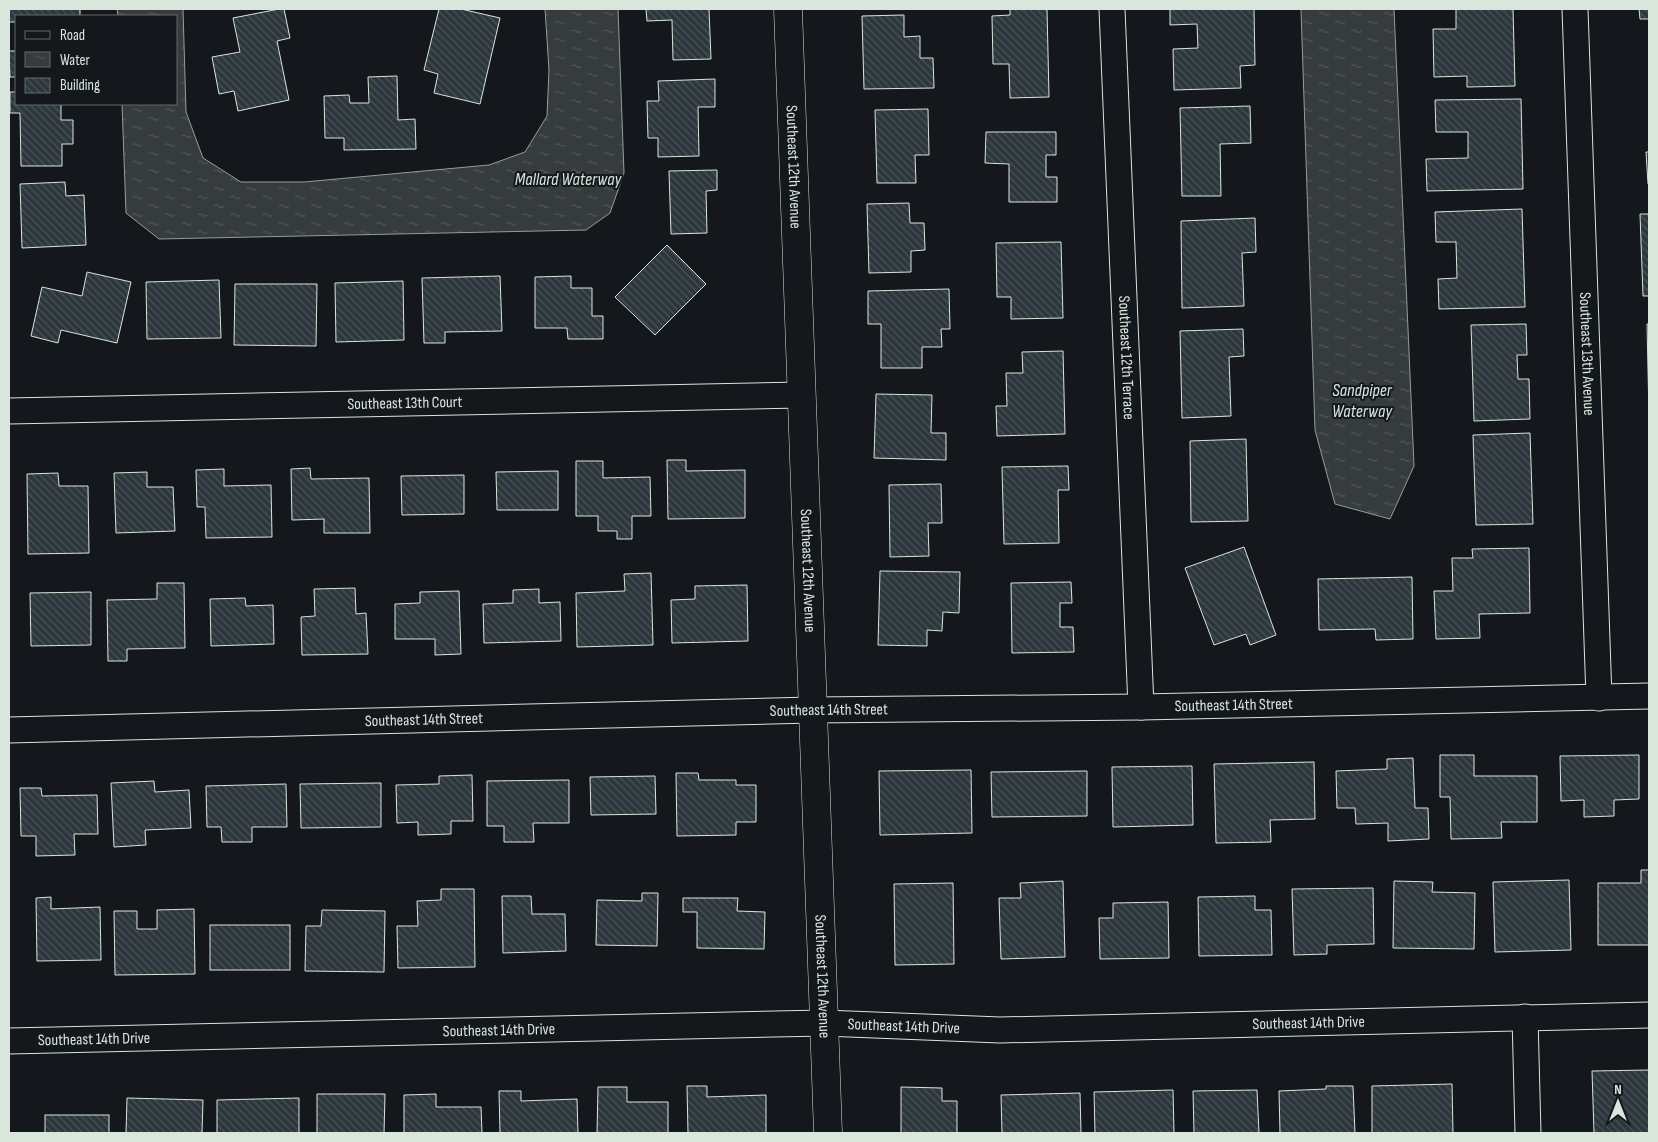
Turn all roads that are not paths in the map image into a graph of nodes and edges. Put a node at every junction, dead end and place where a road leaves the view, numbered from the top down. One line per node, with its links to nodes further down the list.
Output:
1 (788, 9): 4 (street, Southeast 12th Avenue)
2 (1112, 9): 8 (street, Southeast 12th Terrace)
3 (1575, 9): 7 (street, Southeast 13th Avenue)
4 (802, 395): 5 (street, Southeast 13th Court); 9 (street, Southeast 12th Avenue)
5 (9, 411)
6 (1649, 696): 7 (street, Southeast 14th Street)
7 (1599, 698): 8 (street, Southeast 14th Street)
8 (1141, 707): 9 (street, Southeast 14th Street)
9 (812, 710): 10 (street, Southeast 14th Street); 13 (street, Southeast 12th Avenue)
10 (9, 730)
11 (1649, 1015): 12 (street, Southeast 14th Drive)
12 (1525, 1017): 13 (street, Southeast 14th Drive); 16 (street)
13 (824, 1023): 14 (street, Southeast 14th Drive); 15 (street, Southeast 12th Avenue)
14 (9, 1041)
15 (828, 1133)
16 (1528, 1133)

